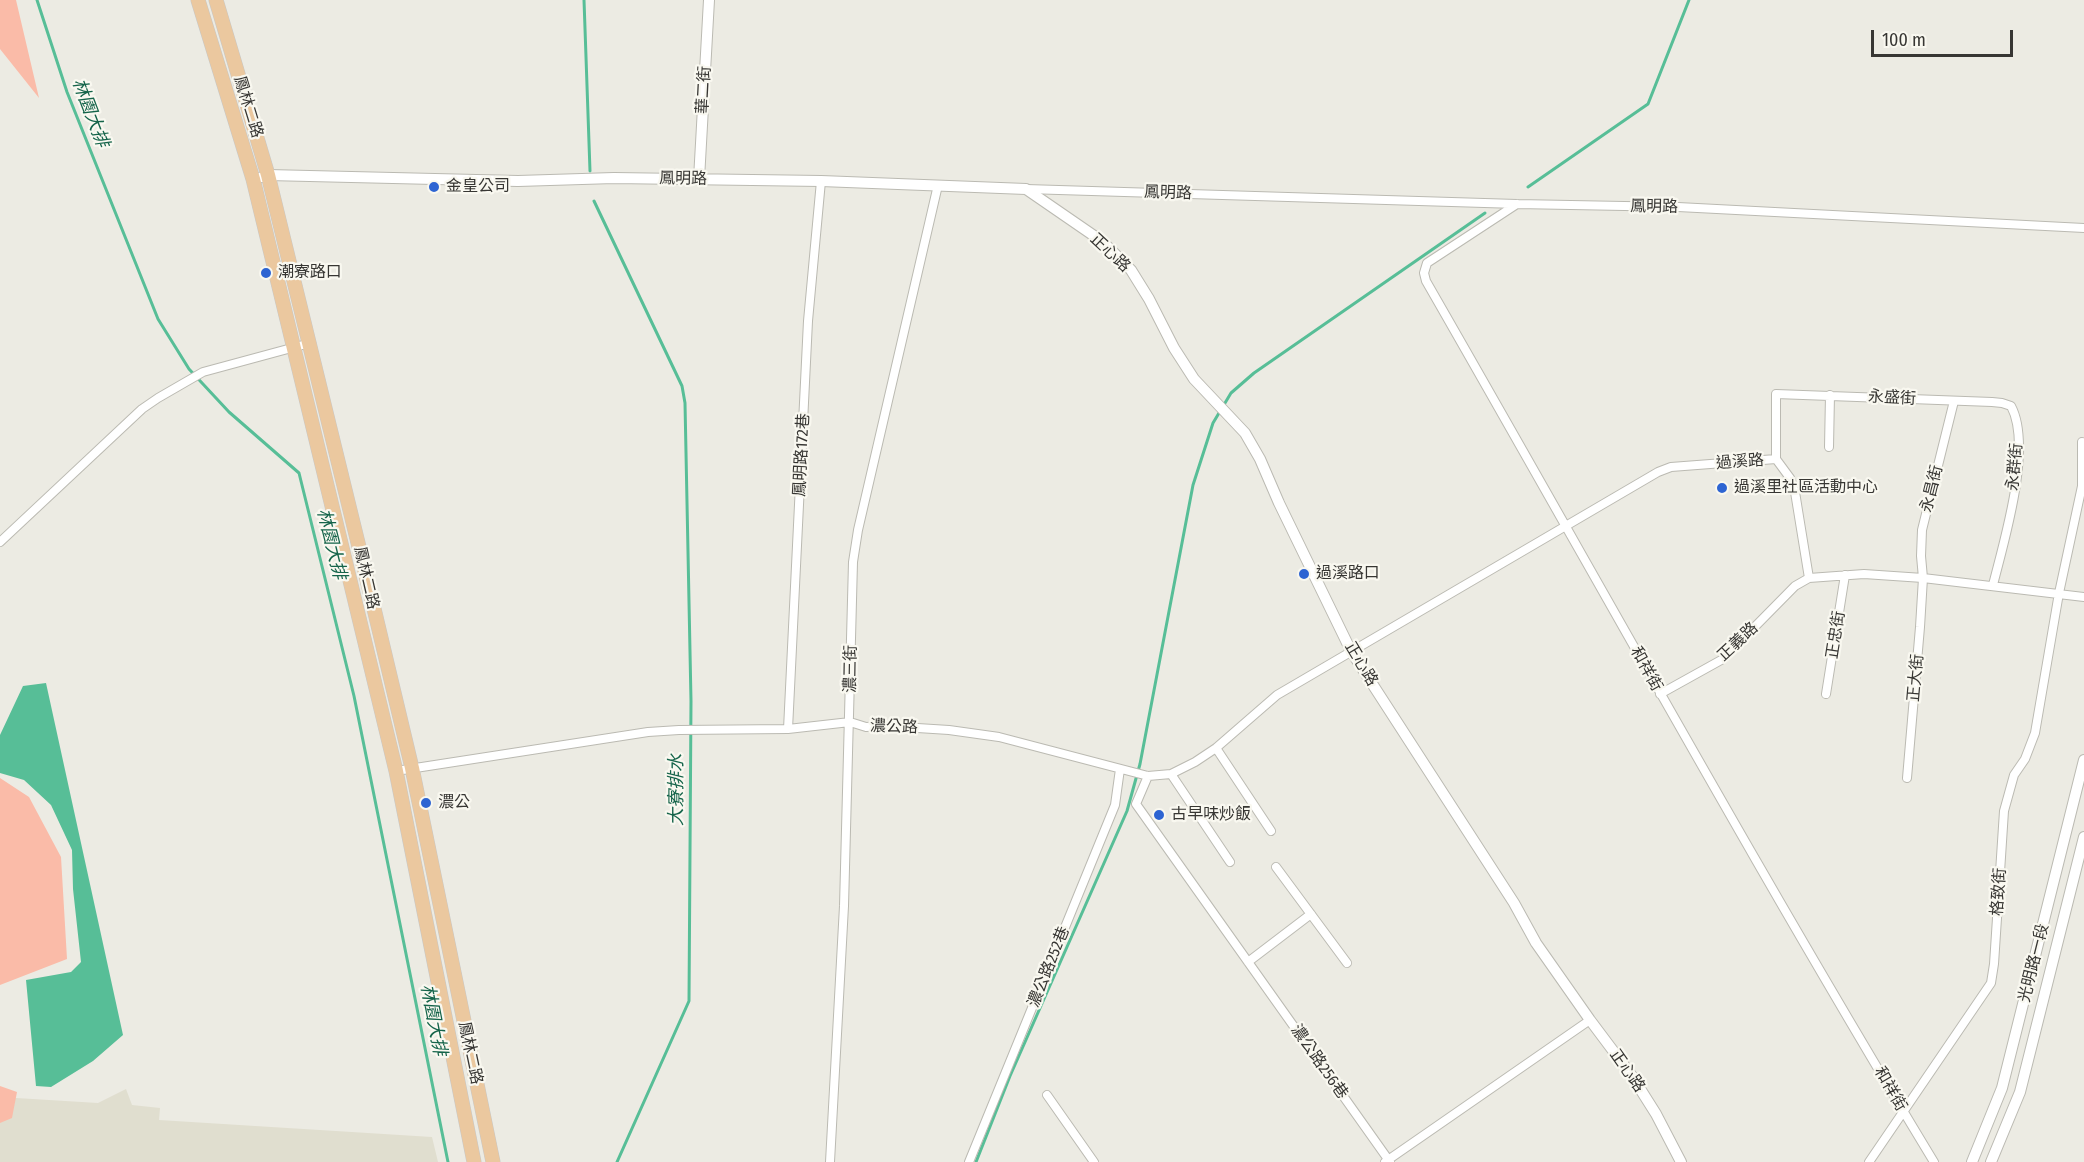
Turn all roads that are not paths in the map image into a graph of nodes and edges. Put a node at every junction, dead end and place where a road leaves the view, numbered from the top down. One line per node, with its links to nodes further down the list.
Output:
1 (198, 0): 5 (main road, 鳳林二路)
2 (216, 0): 4 (main road, 鳳林二路)
3 (709, 0): 6 (street, 華二街)
4 (268, 175): 5 (street, 鳳明路); 6 (street, 鳳明路); 12 (main road, 鳳林二路)
5 (253, 179): 13 (main road, 鳳林二路)
6 (699, 179): 7 (street, 鳳明路)
7 (820, 181): 8 (street, 鳳明路); 31 (street, 鳳明路172巷)
8 (938, 185): 9 (street, 鳳明路); 30 (street, 濃三街)
9 (1026, 189): 10 (street, 鳳明路); 27 (street, 正心路)
10 (1516, 204): 11 (street, 鳳明路); 19 (street, 和祥街)
11 (2084, 228)
12 (310, 343): 13 (street); 34 (main road, 鳳林二路)
13 (295, 347): 20 (street); 36 (main road, 鳳林二路)
14 (1830, 395): 15 (street, 永盛街); 17 (street); 18 (street, 永盛街)
15 (1954, 401): 23 (street, 永昌街); 24 (street, 永群街)
16 (2082, 442): 25 (street, 格致街)
17 (1829, 447)
18 (1776, 459): 19 (street, 過溪路); 22 (street, 過溪路)
19 (1566, 524): 27 (street, 過溪路); 28 (street, 和祥街)
20 (0, 542)
21 (1845, 574): 22 (street); 23 (street); 29 (street, 正忠街)
22 (1809, 578): 28 (street, 正義路)
23 (1923, 578): 24 (street); 39 (street, 正大街)
24 (1993, 585): 25 (street)
25 (2059, 593): 26 (street); 49 (street, 格致街)
26 (2084, 597)
27 (1351, 651): 32 (street, 濃公路); 47 (street, 正心路)
28 (1660, 694): 49 (street, 和祥街)
29 (1826, 694)
30 (850, 722): 31 (street, 濃公路); 35 (street, 濃公路); 53 (street, 濃三街)
31 (788, 729): 34 (street, 濃公路)
32 (1215, 748): 38 (street, 濃公路); 40 (street)
33 (2084, 760): 59 (street, 光明路一段)
34 (412, 768): 36 (street, 濃公路); 52 (main road, 鳳林二路)
35 (1120, 769): 37 (street, 濃公路); 54 (street, 濃公路252巷)
36 (396, 771): 51 (main road, 鳳林二路)
37 (1141, 774): 38 (street, 濃公路); 45 (street, 濃公路256巷)
38 (1171, 774): 42 (street)
39 (1907, 778)
40 (1271, 831)
41 (2084, 837): 60 (street, 光明路一段)
42 (1230, 862)
43 (1276, 867): 44 (street)
44 (1311, 914): 45 (street); 46 (street)
45 (1248, 962): 50 (street, 濃公路256巷)
46 (1347, 963)
47 (1590, 1020): 50 (street); 56 (street, 正心路)
48 (1047, 1095): 55 (street)
49 (1904, 1112): 57 (street, 格致街); 58 (street, 和祥街)
50 (1388, 1161)
51 (474, 1162)
52 (493, 1162)
53 (830, 1162)
54 (969, 1162)
55 (1094, 1162)
56 (1681, 1162)
57 (1869, 1162)
58 (1934, 1162)
59 (1972, 1162)
60 (1991, 1162)

